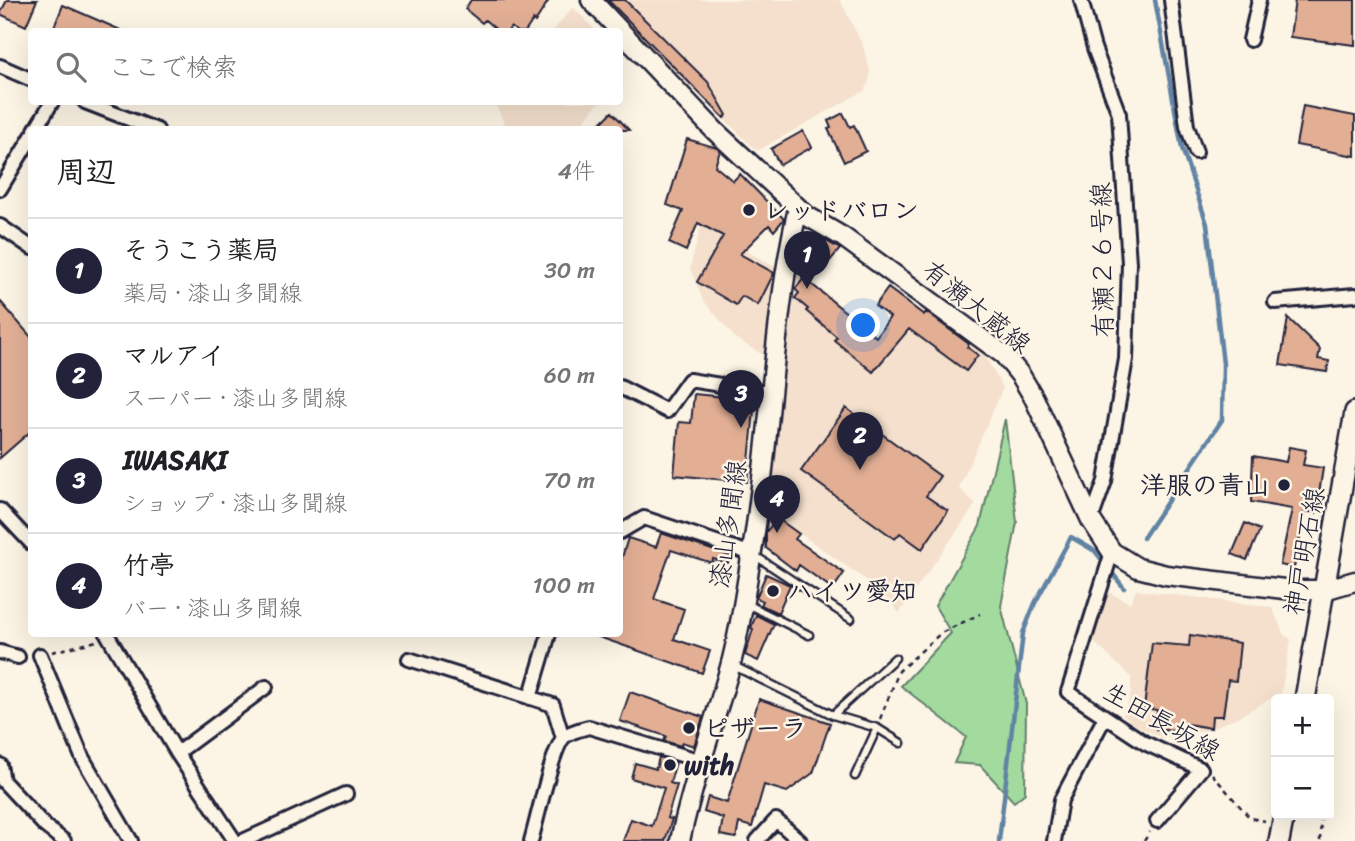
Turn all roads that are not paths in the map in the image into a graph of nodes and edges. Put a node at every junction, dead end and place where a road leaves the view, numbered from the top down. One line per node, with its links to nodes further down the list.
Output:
1 (591, 0): 5 (main road, 有瀬大蔵線)
2 (1081, 0): 26 (street, 有瀬２６号線)
3 (1171, 0): 15 (street)
4 (1259, 0): 7 (street)
5 (618, 28)
6 (623, 34): 17 (main road, 有瀬大蔵線)
7 (1250, 40)
8 (0, 66): 9 (street)
9 (28, 78)
10 (50, 105): 13 (street)
11 (91, 105): 12 (street)
12 (129, 125)
13 (37, 126)
14 (28, 143): 16 (street)
15 (1196, 152)
16 (0, 189)
17 (798, 208): 23 (main road, 漆山多聞線); 26 (main road, 有瀬大蔵線)
18 (0, 226): 19 (street)
19 (28, 245)
20 (1355, 295): 21 (street)
21 (1275, 303)
22 (623, 389): 23 (street)
23 (772, 393): 30 (main road, 漆山多聞線)
24 (1355, 412): 32 (main road, 神戸明石線)
25 (0, 510): 28 (street)
26 (1091, 520): 29 (main road, 有瀬大蔵線)
27 (623, 530): 30 (street)
28 (28, 540)
29 (1112, 552): 32 (main road, 有瀬大蔵線); 48 (street, 生田長坂線)
30 (752, 554): 33 (main road, 漆山多聞線); 34 (lane)
31 (1355, 581): 32 (main road, 有瀬大蔵線)
32 (1325, 590): 45 (main road, 神戸明石線)
33 (743, 603): 35 (lane); 43 (main road, 漆山多聞線)
34 (851, 619)
35 (809, 635)
36 (110, 637): 52 (street)
37 (548, 637): 46 (street)
38 (0, 652): 40 (street)
39 (40, 655): 59 (street)
40 (18, 657)
41 (895, 658): 47 (lane)
42 (409, 659): 46 (street)
43 (731, 664): 47 (lane); 53 (main road, 漆山多聞線)
44 (266, 687): 52 (street)
45 (1306, 694)
46 (530, 698): 50 (street)
47 (833, 715): 49 (lane)
48 (1105, 717): 57 (street, 生田長坂線); 66 (street)
49 (877, 728): 51 (lane); 55 (lane)
50 (563, 738): 53 (street); 62 (street)
51 (901, 743)
52 (177, 752): 60 (street)
53 (701, 761): 63 (main road, 漆山多聞線)
54 (0, 765): 58 (street)
55 (855, 776)
56 (346, 794): 61 (street)
57 (1157, 821)
58 (64, 841)
59 (131, 841)
60 (235, 841)
61 (243, 841)
62 (531, 841)
63 (680, 841)
64 (757, 841): 65 (street)
65 (800, 841)
66 (1054, 841)

